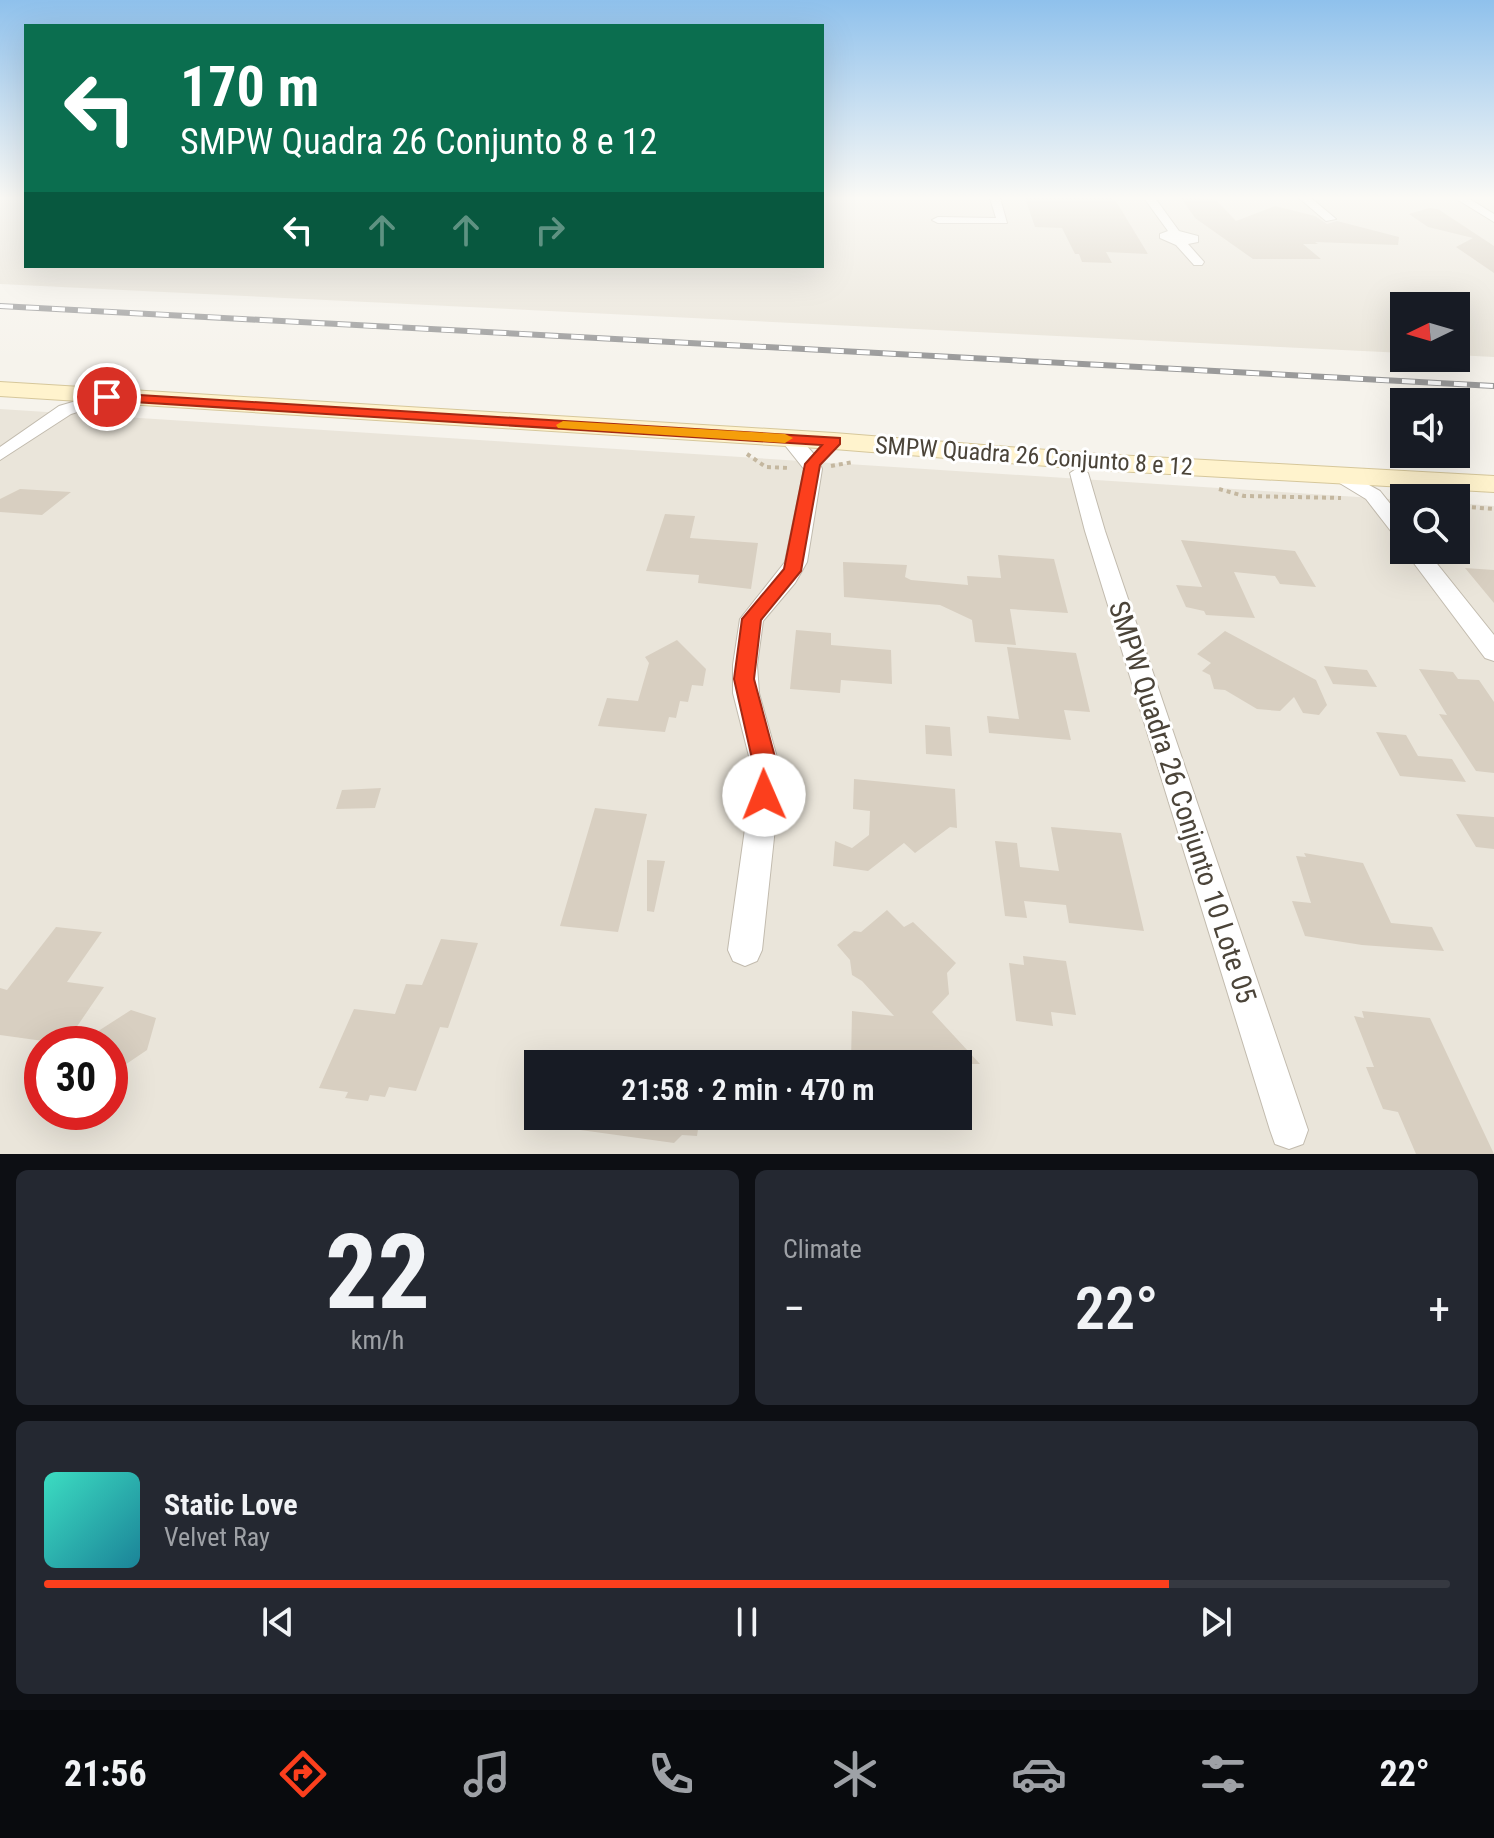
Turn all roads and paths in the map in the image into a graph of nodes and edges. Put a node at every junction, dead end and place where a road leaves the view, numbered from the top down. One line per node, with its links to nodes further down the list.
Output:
1 (1190, 252): 2 (street)
2 (1198, 262)
3 (0, 389): 4 (street, SMPW Quadra 26 Conjunto 8 e 12)
4 (68, 402): 5 (street, SMPW Quadra 26 Conjunto 8 e 12); 7 (street)
5 (789, 439): 6 (street, SMPW Quadra 26 Conjunto 8 e 12); 8 (street)
6 (834, 441): 8 (street); 9 (street, SMPW Quadra 26 Conjunto 8 e 12)
7 (0, 455)
8 (812, 464): 17 (street)
9 (1077, 465): 11 (street, SMPW Quadra 26 Conjunto 8 e 12); 18 (street, SMPW Quadra 26 Conjunto 10 Lote 05)
10 (1494, 484): 11 (street, SMPW Quadra 26 Conjunto 8 e 12)
11 (1377, 486): 14 (street)
12 (1470, 507): 13 (path)
13 (1494, 509)
14 (1390, 510)
15 (1426, 564): 16 (street)
16 (1494, 652)
17 (745, 950)
18 (1289, 1130)

